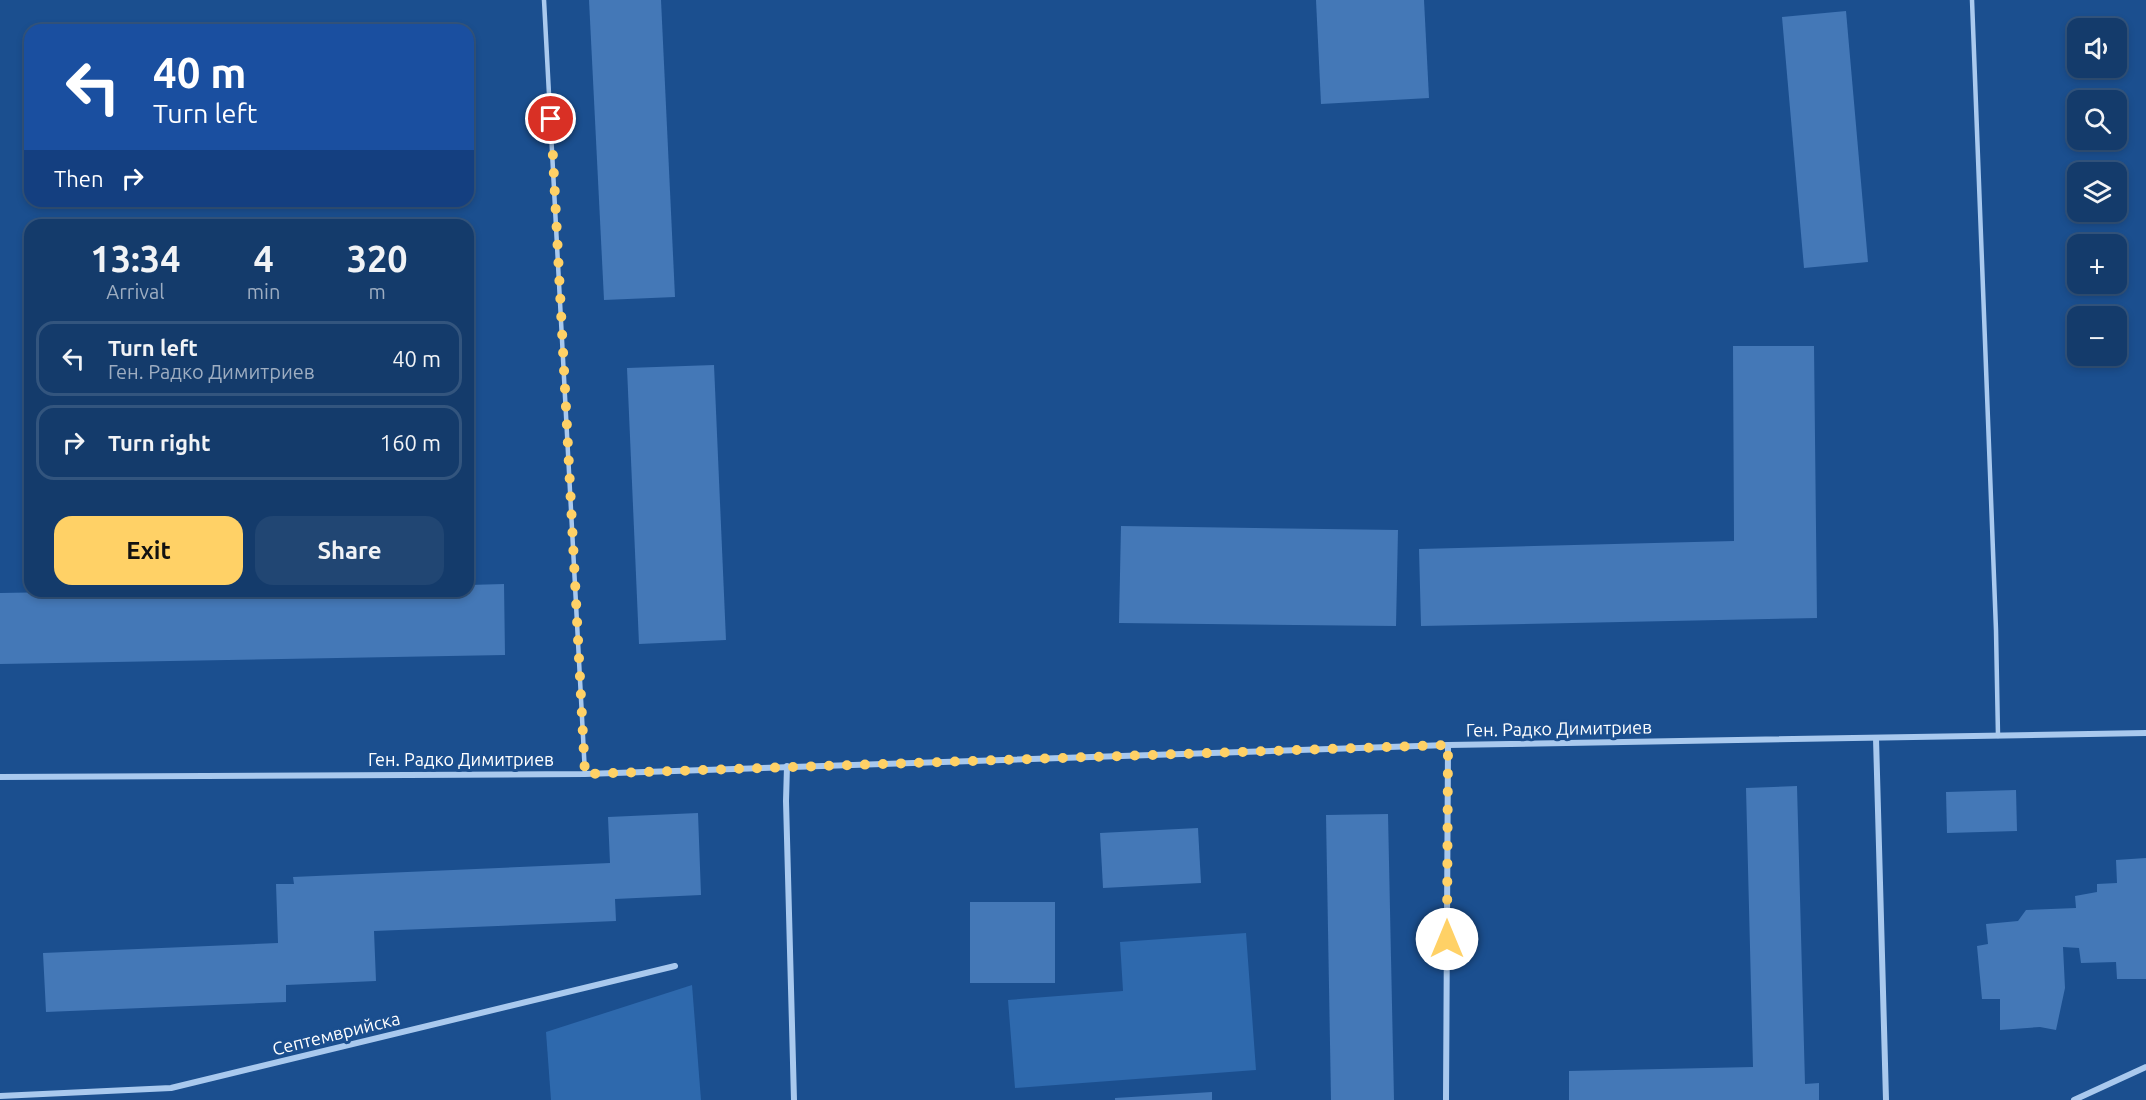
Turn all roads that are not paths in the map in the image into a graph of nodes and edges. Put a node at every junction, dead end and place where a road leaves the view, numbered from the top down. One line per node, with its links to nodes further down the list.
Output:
1 (544, 0): 8 (lane)
2 (1972, 0): 4 (lane)
3 (2146, 733): 4 (street, Ген. Радко Димитриев)
4 (1998, 736): 5 (street, Ген. Радко Димитриев)
5 (1876, 738): 6 (street, Ген. Радко Димитриев); 15 (street)
6 (1448, 745): 7 (street, Ген. Радко Димитриев); 14 (street)
7 (787, 766): 8 (street, Ген. Радко Димитриев); 13 (street)
8 (585, 774): 9 (street, Ген. Радко Димитриев)
9 (0, 777)
10 (675, 966): 12 (street, Септемврийска)
11 (2146, 1067): 16 (street)
12 (0, 1096)
13 (794, 1100)
14 (1446, 1100)
15 (1886, 1100)
16 (2074, 1100)

